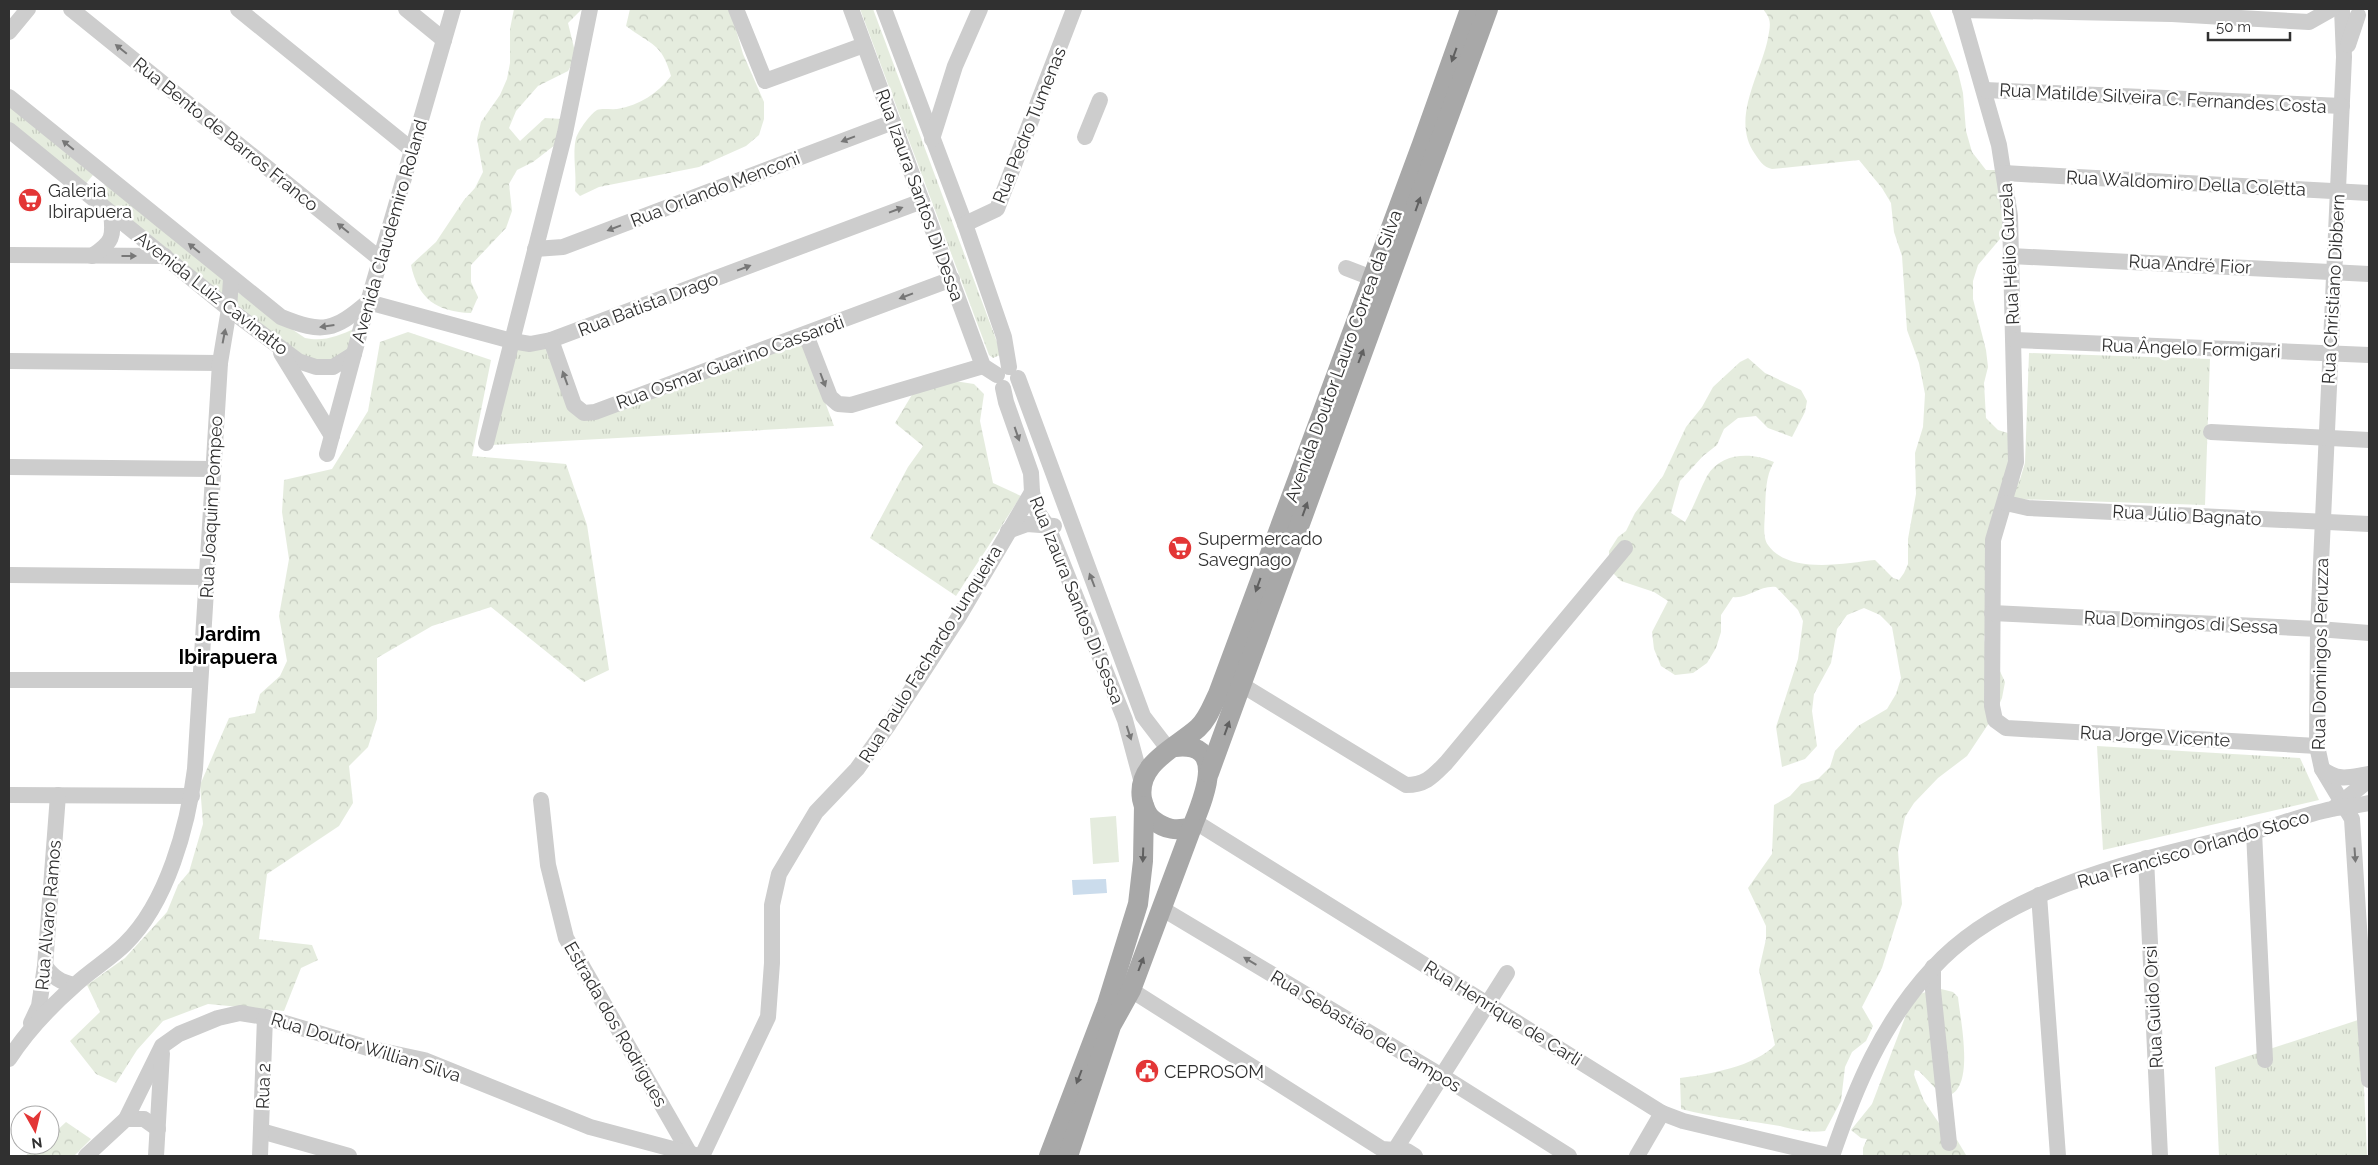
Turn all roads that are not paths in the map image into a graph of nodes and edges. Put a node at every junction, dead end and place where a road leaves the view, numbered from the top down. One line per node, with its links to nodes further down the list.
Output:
1 (28, 9): 19 (street)
2 (71, 9): 46 (street, Rua Bento de Barros Franco, one-way to 2)
3 (238, 9): 32 (street)
4 (406, 9): 20 (street)
5 (453, 9): 20 (street, Avenida Claudemiro Roland)
6 (590, 9): 41 (street)
7 (736, 9): 21 (street)
8 (851, 9): 21 (street, Rua Izaura Santos Di Dessa)
9 (884, 9): 27 (street, Rua Izaura Santos Di Dessa)
10 (980, 9): 22 (street)
11 (1074, 9): 40 (street, Rua Pedro Tumenas)
12 (1470, 9): 92 (main road, Avenida Doutor Lauro Correa da Silva, one-way to 92)
13 (1488, 9): 89 (main road, one-way to 13)
14 (2332, 9): 17 (street)
15 (1960, 10): 16 (street); 23 (street, Rua Hélio Guzela)
16 (2041, 10): 17 (street)
17 (2173, 12)
18 (2357, 14): 26 (street, Rua Christiano Dibbern)
19 (9, 32)
20 (444, 40): 32 (street, Avenida Claudemiro Roland)
21 (864, 45): 28 (street, Rua Izaura Santos Di Dessa)
22 (955, 66): 27 (street); 31 (street)
23 (1985, 90): 26 (street, Rua Matilde Silveira C. Fernandes Costa); 33 (street, Rua Hélio Guzela)
24 (9, 97): 34 (street, Avenida Luiz Cavinatto, one-way to 24)
25 (1100, 100): 30 (street)
26 (2342, 106): 35 (street, Rua Christiano Dibbern)
27 (922, 114): 31 (street, Rua Izaura Santos Di Dessa)
28 (893, 122): 38 (street, Rua Izaura Santos Di Dessa); 41 (street, Rua Orlando Menconi, one-way to 41)
29 (9, 130): 37 (street, Avenida Luiz Cavinatto)
30 (1085, 137)
31 (932, 139): 40 (street, Rua Izaura Santos Di Dessa)
32 (412, 150): 46 (street, Avenida Claudemiro Roland)
33 (2004, 173): 35 (street, Rua Waldomiro Della Coletta); 45 (street, Rua Hélio Guzela)
34 (104, 174): 37 (street); 49 (street, Avenida Luiz Cavinatto, one-way to 34)
35 (2338, 192): 36 (street, Rua Waldomiro Della Coletta); 47 (street, Rua Christiano Dibbern)
36 (2369, 193)
37 (87, 194): 39 (street, Avenida Luiz Cavinatto)
38 (922, 200): 50 (street, Rua Izaura Santos Di Dessa); 54 (street, Rua Batista Drago, one-way to 38)
39 (111, 213): 43 (street); 44 (street, Avenida Luiz Cavinatto)
40 (965, 224): 63 (street, Rua Izaura Santos Di Dessa)
41 (535, 249): 56 (street)
42 (9, 255): 43 (street)
43 (92, 256): 44 (street, one-way to 44)
44 (165, 256): 52 (street, Avenida Luiz Cavinatto)
45 (2011, 256): 47 (street, Rua André Fior); 55 (street, Rua Hélio Guzela)
46 (380, 259): 51 (street, Avenida Claudemiro Roland)
47 (2334, 271): 48 (street, Rua André Fior); 59 (street, Rua Christiano Dibbern)
48 (2369, 274)
49 (231, 279): 51 (street, Avenida Luiz Cavinatto, one-way to 49); 52 (street, Rua Joaquim Pompeo)
50 (952, 279): 53 (street, Rua Osmar Guarino Cassaroti, one-way to 53); 63 (street, Rua Izaura Santos Di Dessa)
51 (368, 302): 56 (street, Rua Batista Drago); 58 (street, Avenida Claudemiro Roland)
52 (229, 309): 57 (street, Avenida Luiz Cavinatto); 62 (street, Rua Joaquim Pompeo, one-way to 52)
53 (806, 335): 54 (street, Rua Osmar Guarino Cassaroti, one-way to 54); 63 (street, one-way to 63)
54 (551, 340): 56 (street, Rua Batista Drago)
55 (2014, 340): 59 (street, Rua Ângelo Formigari); 73 (street, Rua Hélio Guzela)
56 (512, 341): 68 (street)
57 (276, 344): 58 (street, Avenida Luiz Cavinatto); 65 (street)
58 (354, 354): 65 (street, Avenida Claudemiro Roland)
59 (2330, 354): 60 (street, Rua Ângelo Formigari); 66 (street, Rua Christiano Dibbern)
60 (2369, 355)
61 (9, 361): 62 (street)
62 (220, 364): 71 (street, Rua Joaquim Pompeo)
63 (1002, 375): 72 (street, Rua Izaura Santos Di Sessa, one-way to 72); 74 (street, Rua Izaura Santos Di Sessa)
64 (2212, 432): 66 (street)
65 (332, 436): 69 (street, Avenida Claudemiro Roland)
66 (2327, 438): 67 (street); 75 (street, Rua Christiano Dibbern)
67 (2369, 440)
68 (486, 443)
69 (328, 454)
70 (9, 468): 71 (street)
71 (213, 468): 81 (street, Rua Joaquim Pompeo)
72 (1032, 492): 77 (street, Rua Izaura Santos Di Sessa); 78 (street, Rua Paulo Fachardo Junqueira)
73 (2006, 503): 75 (street, Rua Júlio Bagnato); 83 (street, Rua Hélio Guzela)
74 (1068, 517): 77 (street); 86 (street, Rua Izaura Santos Di Sessa, one-way to 74)
75 (2323, 522): 76 (street, Rua Júlio Bagnato); 84 (street, Rua Domingos Peruzza)
76 (2369, 524)
77 (1048, 527): 78 (street, Rua Paulo Fachardo Junqueira); 82 (street, Rua Izaura Santos Di Sessa)
78 (1008, 531): 129 (street, Rua Paulo Fachardo Junqueira)
79 (1625, 548): 89 (street)
80 (9, 575): 81 (street)
81 (207, 577): 88 (street, Rua Joaquim Pompeo)
82 (1074, 592): 86 (street); 97 (street, Rua Izaura Santos Di Sessa, one-way to 97)
83 (1992, 613): 84 (street, Rua Domingos di Sessa); 90 (street, Rua Hélio Guzela)
84 (2318, 628): 85 (street, Rua Domingos di Sessa); 91 (street, Rua Domingos Peruzza)
85 (2369, 633)
86 (1124, 666): 92 (street, Rua Izaura Santos Di Sessa)
87 (9, 680): 88 (street)
88 (200, 680): 100 (street, Rua Joaquim Pompeo)
89 (1242, 685): 94 (main road, one-way to 89)
90 (1995, 720): 91 (street, Rua Jorge Vicente)
91 (2318, 746): 93 (street, Rua Domingos Peruzza)
92 (1172, 749): 94 (main road); 97 (main road)
93 (2322, 769): 95 (street); 104 (street, Rua Domingos Peruzza)
94 (1209, 773): 105 (main road)
95 (2369, 774)
96 (2369, 780): 104 (street)
97 (1142, 783): 103 (main road)
98 (9, 795): 99 (street)
99 (58, 795): 100 (street); 110 (street, Rua Alvaro Ramos)
100 (192, 796): 113 (street, Rua Joaquim Pompeo)
101 (540, 800): 129 (street, Estrada dos Rodrigues)
102 (2369, 803): 104 (street, Rua Francisco Orlando Stoco)
103 (1144, 806): 105 (main road); 134 (main road, one-way to 134)
104 (2340, 806): 106 (street, Rua Francisco Orlando Stoco); 122 (street, Rua Domingos Peruzza, one-way to 122)
105 (1193, 824): 109 (main road); 115 (street, Rua Henrique de Carli)
106 (2254, 832): 107 (street, Rua Francisco Orlando Stoco); 120 (street)
107 (2146, 858): 108 (street, Rua Francisco Orlando Stoco); 141 (street, Rua Guido Orsi)
108 (2039, 895): 111 (street, Rua Francisco Orlando Stoco); 140 (street)
109 (1161, 908): 114 (main road, one-way to 109); 121 (street, Rua Sebastião de Campos, one-way to 109)
110 (44, 966): 113 (street); 117 (street, Rua Alvaro Ramos)
111 (1933, 967): 127 (street); 139 (street, Rua Francisco Orlando Stoco)
112 (1507, 973): 115 (street)
113 (74, 985): 117 (street, Rua Joaquim Pompeo)
114 (1131, 990): 128 (street); 135 (main road)
115 (1488, 1003): 121 (street); 123 (street, Rua Henrique de Carli)
116 (266, 1017): 118 (street, Rua Doutor Willian Silva); 126 (street, Rua 2); 129 (street, Rua Doutor Willian Silva)
117 (27, 1032): 119 (street, Rua Joaquim Pompeo)
118 (162, 1046): 124 (street); 125 (street)
119 (9, 1059)
120 (2265, 1060)
121 (1442, 1076): 128 (street); 137 (street, Rua Sebastião de Campos)
122 (2369, 1080)
123 (1662, 1113): 138 (street); 139 (street, Rua Henrique de Carli)
124 (126, 1119): 125 (street); 130 (street)
125 (158, 1129): 131 (street)
126 (261, 1131): 132 (street, Rua 2); 133 (street)
127 (1950, 1143)
128 (1393, 1153): 136 (street)
129 (697, 1155)
130 (86, 1156)
131 (156, 1156)
132 (260, 1156)
133 (349, 1156)
134 (1049, 1156)
135 (1068, 1156)
136 (1415, 1156)
137 (1569, 1156)
138 (1636, 1156)
139 (1832, 1156)
140 (2058, 1156)
141 (2160, 1156)

